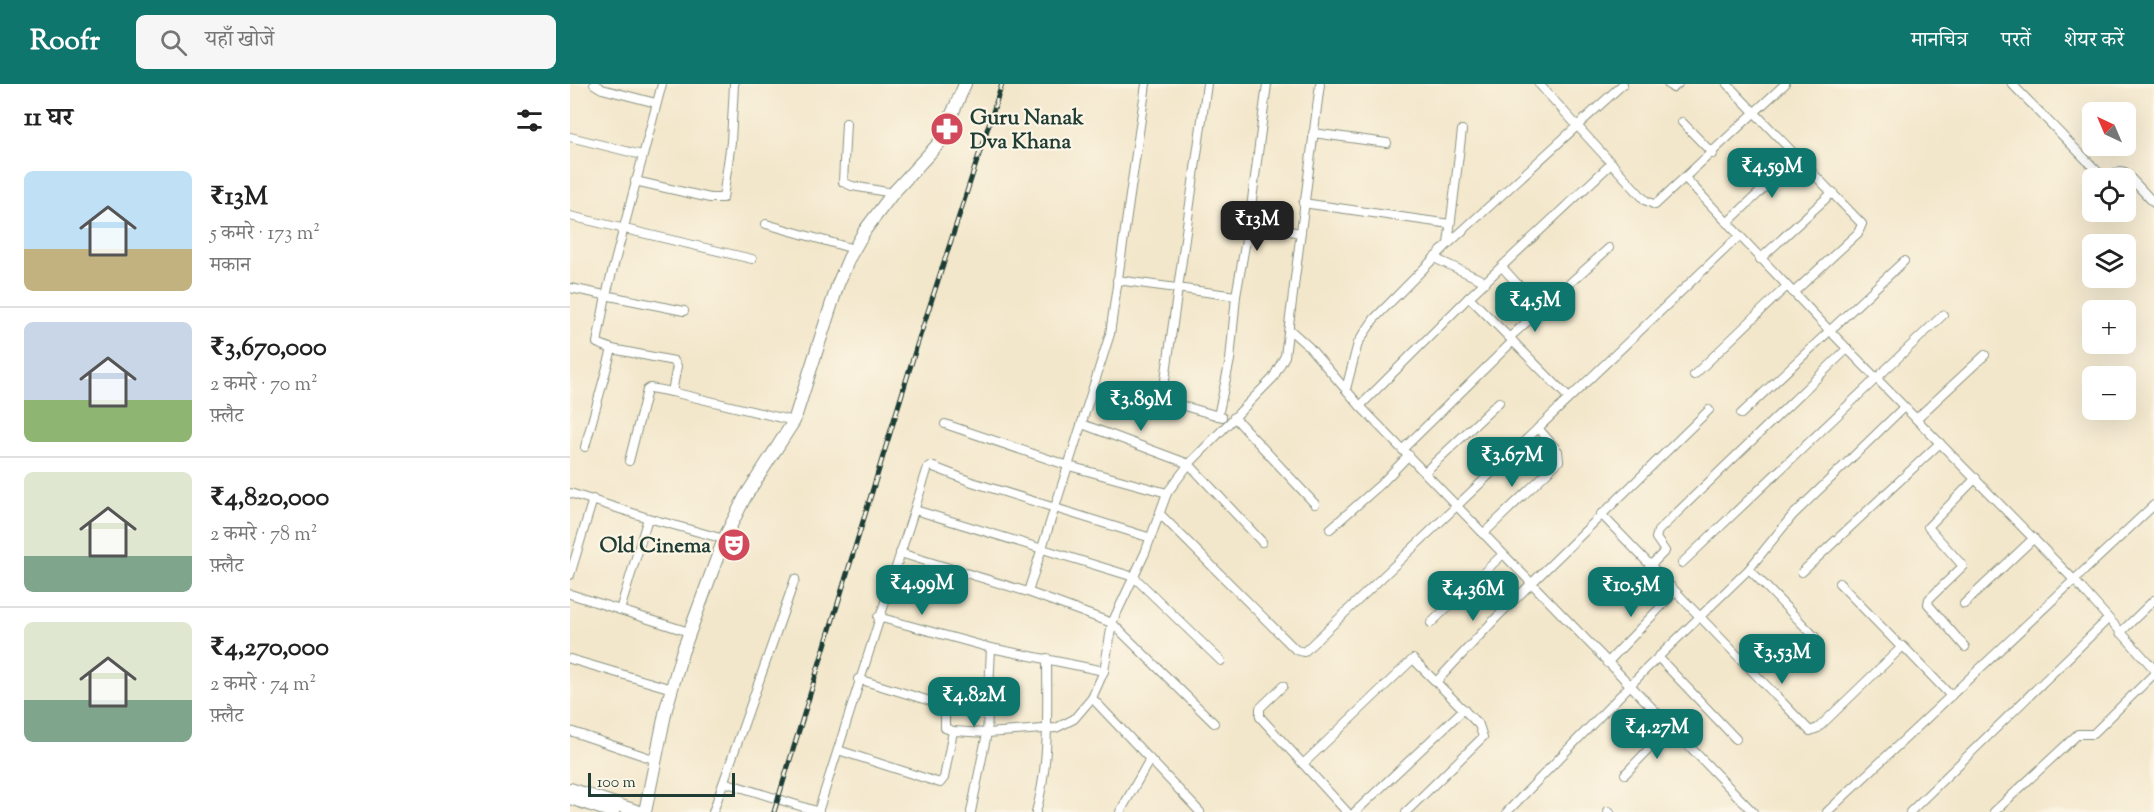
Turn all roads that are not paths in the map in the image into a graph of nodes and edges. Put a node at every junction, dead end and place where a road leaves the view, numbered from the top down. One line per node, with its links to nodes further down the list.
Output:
1 (594, 84): 16 (street)
2 (662, 84): 16 (street)
3 (734, 84): 30 (street)
4 (964, 84): 32 (street)
5 (1146, 84): 51 (street)
6 (1207, 84): 54 (street)
7 (1267, 84): 36 (street)
8 (1320, 84): 22 (street)
9 (1623, 84): 20 (street)
10 (1668, 84): 11 (street)
11 (1678, 84)
12 (1727, 84): 17 (street)
13 (1785, 84): 17 (street)
14 (2012, 84): 34 (street)
15 (1541, 85): 20 (street)
16 (656, 103): 26 (street)
17 (1756, 113): 25 (street); 27 (street)
18 (1682, 122): 25 (street)
19 (846, 123): 32 (street)
20 (1580, 126): 28 (street); 43 (street)
21 (1462, 130): 39 (street)
22 (1313, 133): 24 (street); 33 (street)
23 (570, 137): 26 (street)
24 (1387, 143)
25 (1713, 154): 29 (street)
26 (642, 155): 30 (street)
27 (1798, 156): 31 (street); 37 (street)
28 (1611, 163): 29 (street); 50 (street)
29 (1686, 179): 37 (street)
30 (635, 181): 40 (street)
31 (1833, 192): 48 (street); 55 (street)
32 (893, 193): 45 (street)
33 (1303, 203): 39 (street); 41 (street)
34 (2154, 203)
35 (570, 216): 40 (street)
36 (1249, 223): 41 (street); 57 (street)
37 (1727, 223): 42 (street)
38 (766, 224): 45 (street)
39 (1450, 224): 43 (street)
40 (624, 229): 47 (street); 56 (street)
41 (1300, 233): 62 (street)
42 (1739, 236): 48 (street); 73 (street)
43 (1448, 244): 46 (street)
44 (1609, 248): 59 (street)
45 (854, 249): 83 (street)
46 (1434, 258): 52 (street); 71 (street)
47 (752, 259)
48 (1760, 259): 55 (street)
49 (1904, 261): 63 (street)
50 (1502, 267): 52 (street); 59 (street)
51 (1117, 280): 54 (street); 85 (street)
52 (1486, 282): 58 (street)
53 (570, 288): 56 (street)
54 (1177, 288): 57 (street); 74 (street)
55 (1790, 289): 63 (street); 68 (street)
56 (606, 295): 60 (street); 65 (street)
57 (1236, 296): 80 (street)
58 (1469, 297): 64 (street); 76 (street)
59 (1541, 310): 64 (street)
60 (684, 311)
61 (1943, 315): 69 (street)
62 (1289, 328): 71 (street); 81 (street)
63 (1828, 329): 66 (street); 79 (street)
64 (1512, 339): 73 (street); 89 (street)
65 (612, 349): 72 (street); 88 (street)
66 (1847, 349): 69 (street); 117 (street)
67 (1984, 355): 82 (street)
68 (1694, 375)
69 (1875, 377): 77 (street); 116 (street)
70 (1125, 389): 74 (street)
71 (1346, 389): 76 (street)
72 (672, 392): 83 (street); 90 (street)
73 (1569, 398): 86 (street)
74 (1162, 401): 80 (street)
75 (1499, 402): 93 (street)
76 (1360, 406): 89 (street)
77 (1904, 407): 82 (street); 118 (street)
78 (1709, 410): 104 (street)
79 (1741, 414)
80 (1218, 416): 81 (street)
81 (1232, 418): 91 (street); 98 (street)
82 (1916, 419): 87 (street)
83 (794, 421): 110 (street)
84 (945, 423): 92 (street)
85 (1082, 424): 91 (street); 92 (street)
86 (1538, 428): 99 (street); 107 (street)
87 (1940, 443): 94 (street); 119 (street)
88 (585, 447)
89 (1406, 452): 93 (street); 106 (street)
90 (629, 461)
91 (1189, 464): 96 (street); 111 (street)
92 (1069, 466): 96 (street); 101 (street)
93 (1426, 471): 99 (street)
94 (1976, 478): 109 (street); 141 (street)
95 (570, 493): 97 (street)
96 (1167, 493): 103 (street)
97 (593, 499): 105 (street); 112 (street)
98 (1315, 504)
99 (1457, 506): 103 (street); 107 (street)
100 (2154, 506): 123 (street)
101 (1055, 507): 102 (street); 108 (street); 113 (street)
102 (915, 510): 113 (street); 114 (street)
103 (1160, 514): 108 (street)
104 (1601, 514): 117 (street); 125 (street)
105 (648, 518): 110 (street); 131 (street)
106 (1330, 529)
107 (1483, 534): 115 (street)
108 (1151, 538): 121 (street)
109 (2034, 538): 123 (street); 130 (street)
110 (724, 539): 137 (street)
111 (1262, 542)
112 (574, 548): 120 (street)
113 (1041, 549): 121 (street); 126 (street)
114 (900, 553): 126 (street); 132 (street)
115 (1503, 555): 125 (street); 136 (street)
116 (1682, 563)
117 (1650, 566): 127 (street)
118 (1749, 569): 133 (street); 139 (street)
119 (1802, 572)
120 (570, 575)
121 (1134, 577): 135 (street); 146 (street)
122 (795, 579): 171 (street)
123 (2075, 581): 134 (street); 156 (street)
124 (1839, 583): 140 (street)
125 (1531, 584): 147 (street); 152 (street)
126 (1028, 592): 135 (street)
127 (1675, 592): 133 (street); 147 (street)
128 (570, 594): 131 (street)
129 (2154, 600): 138 (street)
130 (1964, 604)
131 (620, 610): 137 (street)
132 (878, 617): 142 (street); 151 (street)
133 (1699, 618): 140 (street); 143 (street)
134 (2108, 619): 138 (street); 189 (street)
135 (1112, 623): 149 (street); 159 (street)
136 (1431, 623)
137 (689, 632): 155 (street)
138 (2120, 633): 148 (street)
139 (1816, 638)
140 (1900, 647): 156 (street)
141 (1965, 647)
142 (991, 648): 144 (street); 164 (street)
143 (1658, 657): 154 (street); 165 (street)
144 (1047, 658): 149 (street); 161 (street)
145 (570, 659): 155 (street)
146 (1221, 660)
147 (1607, 663): 154 (street)
148 (2154, 669)
149 (1104, 671): 157 (street)
150 (2154, 674): 190 (street)
151 (858, 679): 163 (street); 166 (street)
152 (1437, 681): 158 (street); 169 (street)
153 (1283, 686): 169 (street)
154 (1629, 687): 160 (street); 186 (street)
155 (672, 689): 168 (street)
156 (1951, 696): 188 (street)
157 (1092, 698): 161 (street); 167 (street)
158 (1464, 709): 174 (street); 185 (street)
159 (1214, 723)
160 (1670, 728): 170 (street); 187 (street)
161 (1046, 729): 164 (street); 181 (street)
162 (570, 731): 168 (street)
163 (953, 732): 164 (street); 166 (street)
164 (987, 733): 180 (street)
165 (1736, 739)
166 (838, 750): 179 (street)
167 (1150, 759): 182 (street); 183 (street)
168 (656, 760): 177 (street)
169 (1303, 764): 184 (street)
170 (1625, 774)
171 (724, 782): 178 (street); 179 (street)
172 (570, 789): 176 (street)
173 (570, 798): 175 (street)
174 (1409, 811)
175 (613, 812)
176 (639, 812)
177 (645, 812)
178 (713, 812)
179 (818, 812)
180 (971, 812)
181 (1036, 812)
182 (1120, 812)
183 (1200, 812)
184 (1347, 812)
185 (1355, 812)
186 (1507, 812)
187 (1753, 812)
188 (1827, 812)
189 (1910, 812)
190 (1994, 812)

